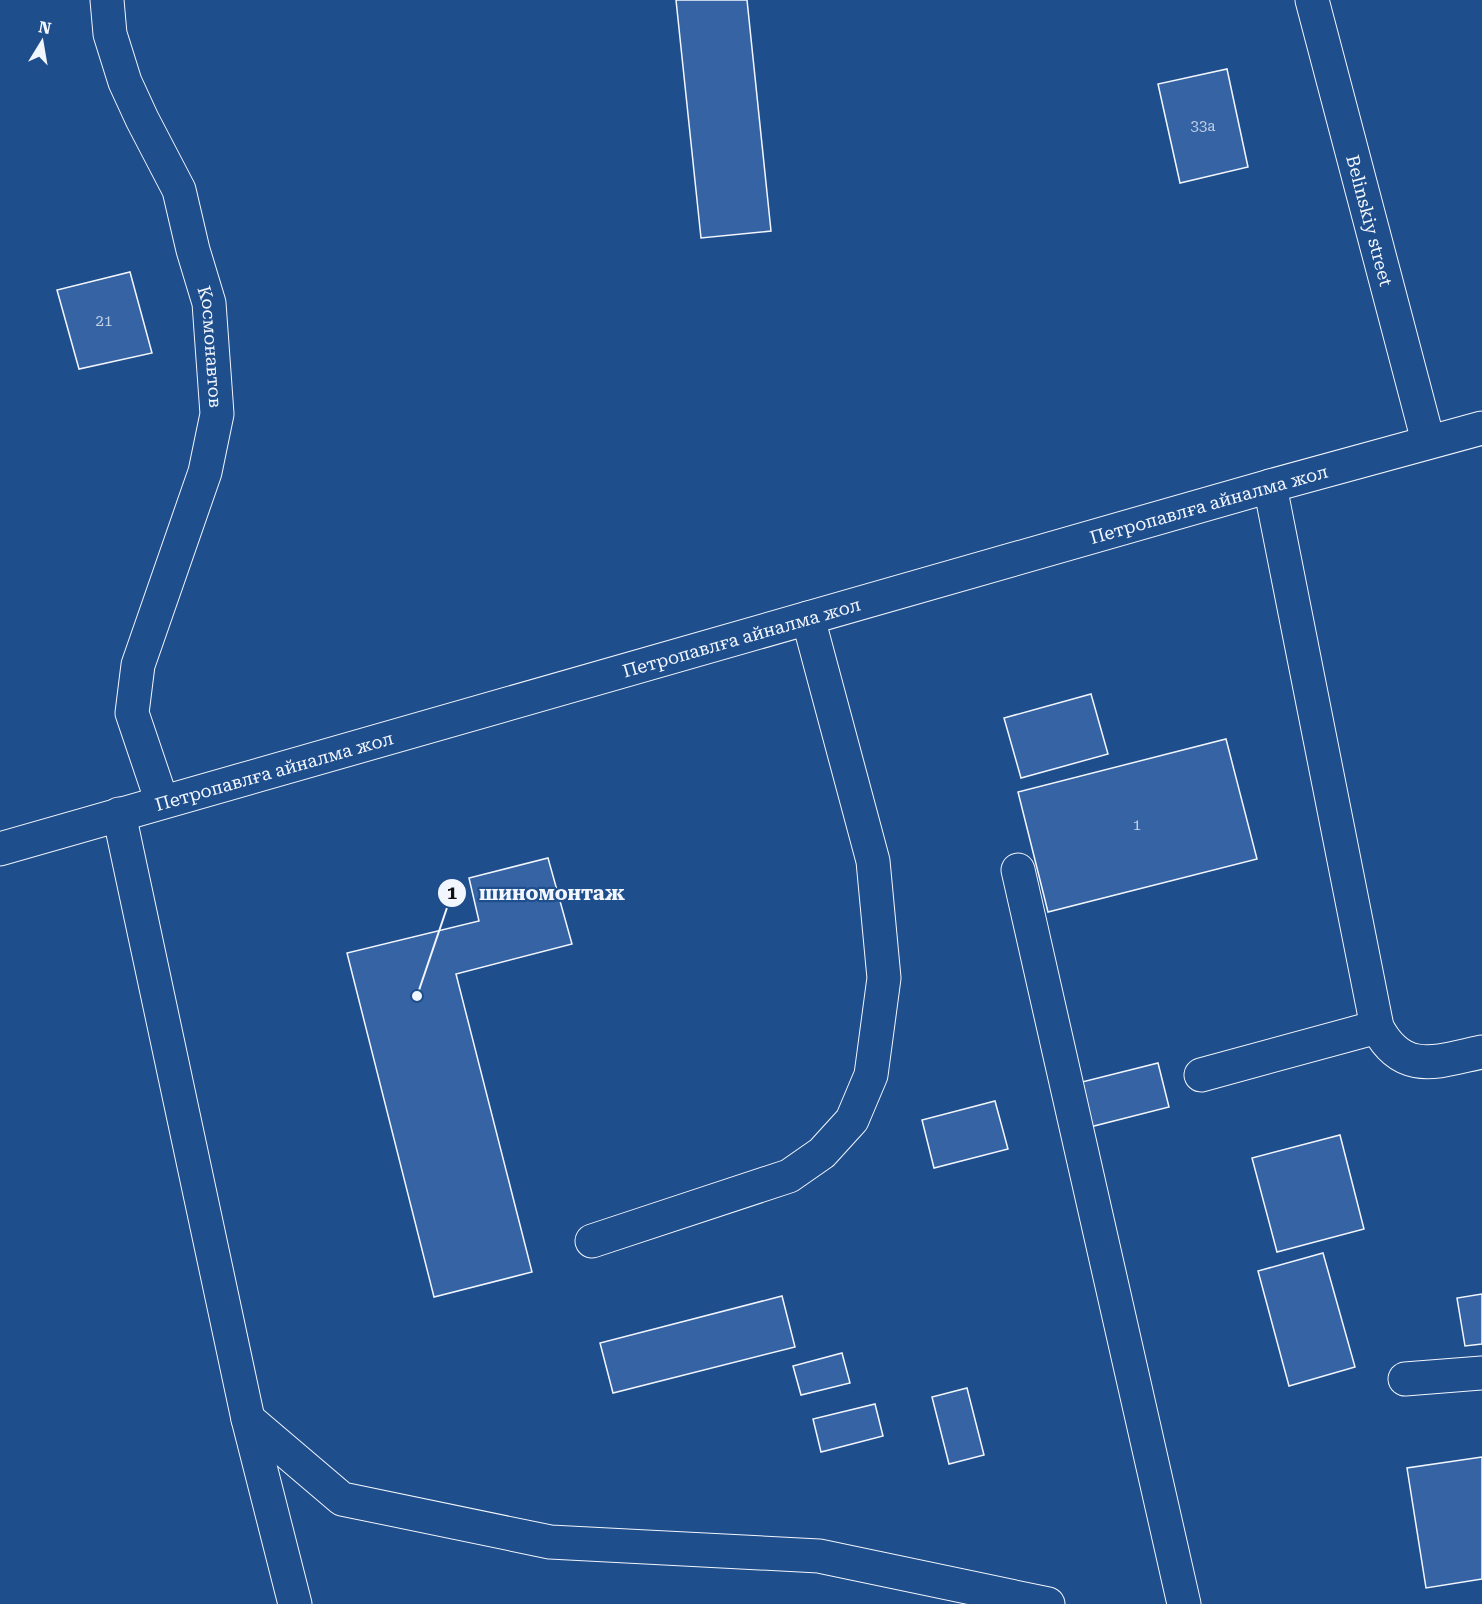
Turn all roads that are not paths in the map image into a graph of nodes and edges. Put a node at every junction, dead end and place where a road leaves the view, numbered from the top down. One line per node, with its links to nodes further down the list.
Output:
1 (107, 0): 7 (main road, Космонавтов)
2 (1312, 0): 4 (main road, Belinskiy street)
3 (1482, 428): 4 (main road, Петропавлға айналма жол)
4 (1428, 441): 5 (main road, Петропавлға айналма жол)
5 (1270, 486): 6 (main road, Петропавлға айналма жол); 11 (main road)
6 (808, 618): 7 (main road, Петропавлға айналма жол); 14 (main road)
7 (162, 802): 8 (main road, Петропавлға айналма жол)
8 (119, 814): 9 (main road, Петропавлға айналма жол); 17 (main road)
9 (0, 849)
10 (1018, 870): 20 (main road)
11 (1377, 1027): 12 (main road); 13 (main road)
12 (1482, 1052)
13 (1201, 1076)
14 (592, 1241)
15 (1482, 1373): 16 (main road)
16 (1405, 1380)
17 (248, 1419): 18 (main road); 19 (main road)
18 (295, 1604)
19 (1048, 1604)
20 (1184, 1604)

